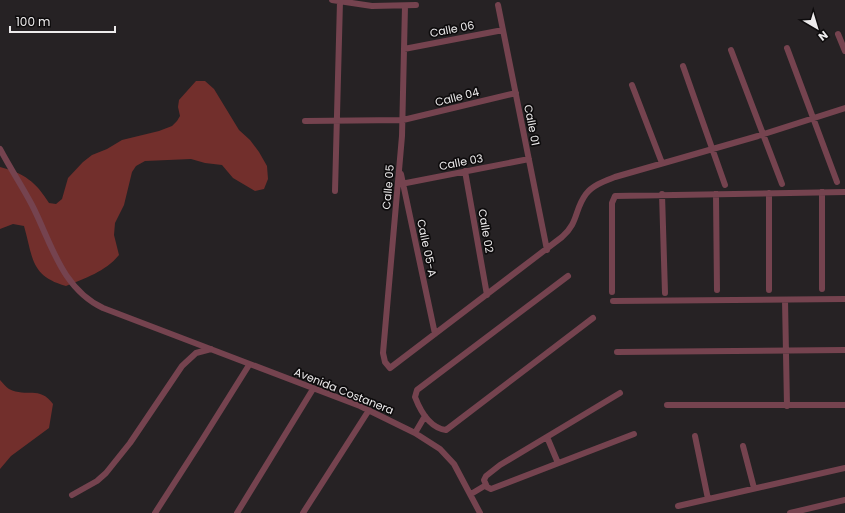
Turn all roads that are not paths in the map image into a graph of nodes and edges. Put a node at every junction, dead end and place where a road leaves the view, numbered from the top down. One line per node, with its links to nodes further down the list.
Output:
1 (332, 0): 2 (street)
2 (340, 1): 5 (street); 19 (street)
3 (416, 5): 5 (street)
4 (498, 5): 6 (street, Calle 01)
5 (405, 6): 8 (street, Calle 05)
6 (503, 30): 8 (street, Calle 06); 14 (street, Calle 01)
7 (838, 34): 11 (street)
8 (404, 48): 17 (street, Calle 05)
9 (787, 48): 16 (street)
10 (731, 50): 20 (street)
11 (845, 51)
12 (683, 66): 22 (street)
13 (632, 85): 24 (street)
14 (516, 93): 17 (street, Calle 04); 23 (street, Calle 01)
15 (845, 108): 16 (street)
16 (814, 118): 20 (street); 26 (street)
17 (402, 120): 19 (street, Calle 04); 27 (street, Calle 05)
18 (305, 121): 19 (street, Calle 04)
19 (337, 121): 30 (street)
20 (764, 135): 22 (street); 28 (street)
21 (0, 149): 49 (street, Avenida Costanera)
22 (713, 149): 24 (street); 29 (street)
23 (529, 159): 25 (street, Calle 03); 36 (street, Calle 01)
24 (662, 163): 36 (street)
25 (465, 171): 27 (street, Calle 03); 43 (street, Calle 02)
26 (837, 182)
27 (400, 184): 48 (street, Calle 05-A); 48 (street, Calle 05)
28 (782, 184)
29 (725, 185)
30 (335, 191)
31 (822, 192): 32 (street); 33 (street); 38 (street)
32 (845, 192)
33 (768, 193): 35 (street); 40 (street)
34 (662, 194): 35 (street); 41 (street); 42 (street)
35 (716, 194): 39 (street)
36 (546, 250): 43 (street)
37 (568, 276): 60 (street)
38 (822, 289)
39 (717, 290)
40 (769, 290)
41 (612, 292)
42 (665, 293)
43 (487, 295): 48 (street)
44 (845, 299): 45 (street)
45 (785, 300): 46 (street); 50 (street)
46 (613, 301)
47 (593, 318): 60 (street)
48 (435, 334)
49 (211, 348): 53 (street, Avenida Costanera); 71 (street)
50 (786, 350): 51 (street); 52 (street); 58 (street)
51 (845, 350)
52 (617, 352)
53 (249, 365): 54 (street, Avenida Costanera); 75 (street)
54 (313, 389): 59 (street, Avenida Costanera); 76 (street)
55 (620, 393): 64 (street)
56 (666, 405): 58 (street)
57 (845, 405): 58 (street)
58 (787, 406)
59 (369, 410): 61 (street, Avenida Costanera); 77 (street)
60 (425, 416): 61 (street)
61 (415, 433): 70 (street, Avenida Costanera)
62 (634, 434): 66 (street)
63 (695, 436): 72 (street)
64 (547, 437): 66 (street); 68 (street)
65 (744, 446): 69 (street)
66 (558, 463): 68 (street)
67 (845, 468): 69 (street)
68 (486, 485): 70 (street)
69 (754, 488): 72 (street)
70 (471, 494): 78 (street, Avenida Costanera)
71 (72, 495)
72 (708, 499): 74 (street)
73 (845, 500): 79 (street)
74 (678, 506)
75 (155, 513)
76 (237, 513)
77 (303, 513)
78 (480, 513)
79 (790, 513)

